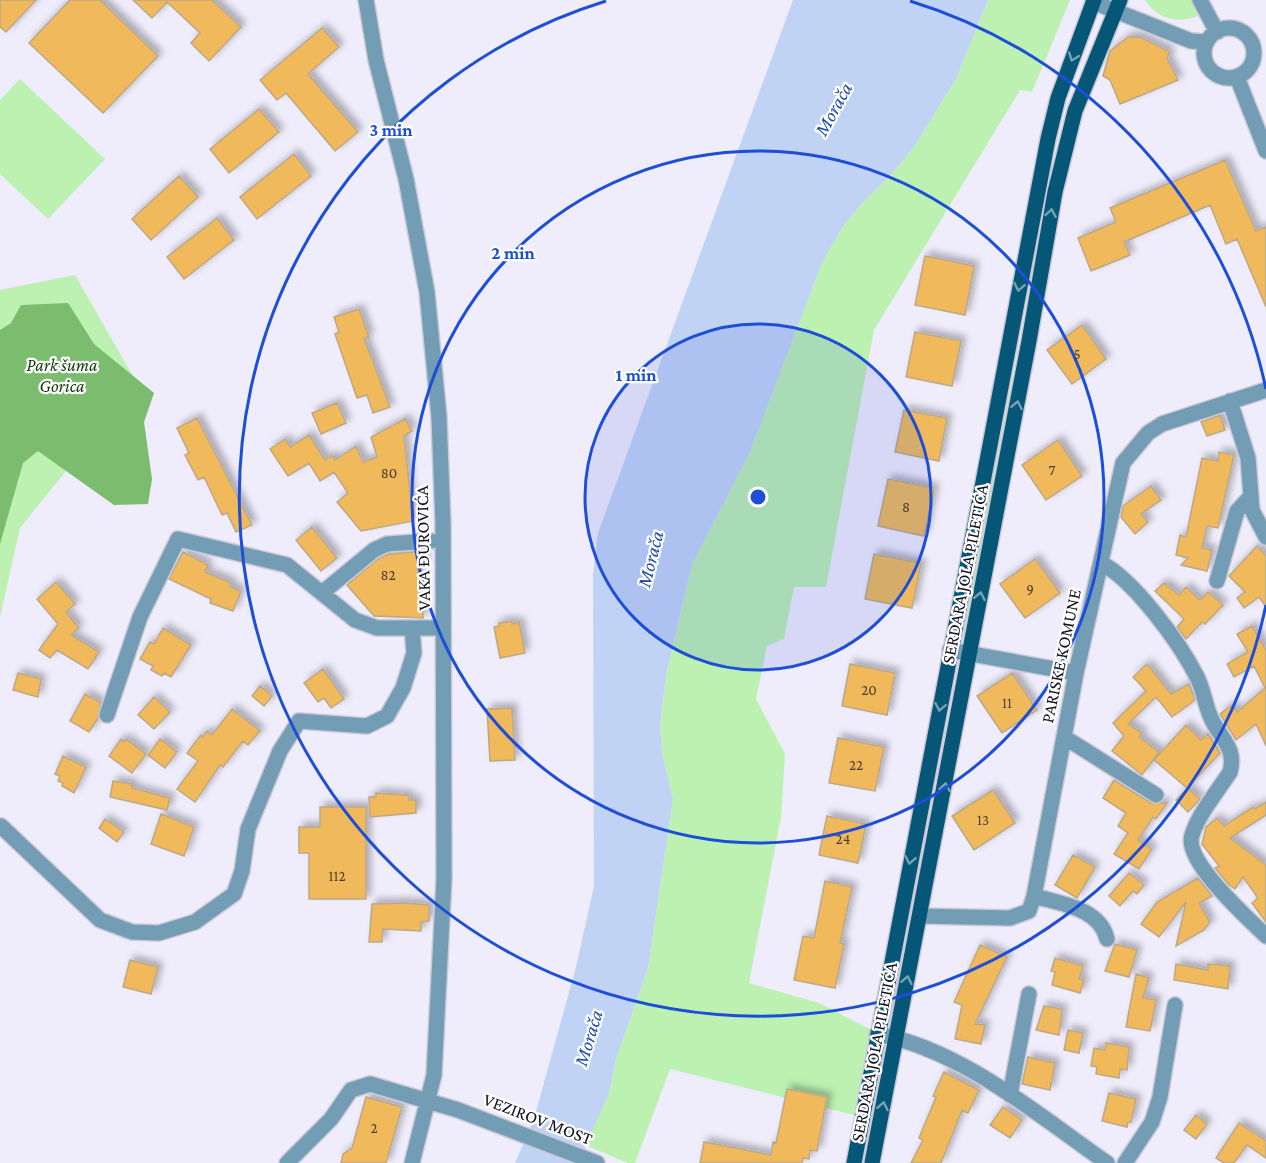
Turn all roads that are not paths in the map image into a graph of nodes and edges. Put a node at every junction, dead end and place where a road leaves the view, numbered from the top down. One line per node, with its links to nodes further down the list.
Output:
1 (366, 0): 18 (street, VAKA ĐUROVIĆA)
2 (1200, 0): 5 (street)
3 (1093, 1): 4 (street); 19 (main road, SERDARA JOLA PILETIĆA, one-way to 19)
4 (1118, 5): 5 (street); 20 (main road, SERDARA JOLA PILETIĆA, one-way to 4)
5 (1212, 37): 6 (street); 7 (street)
6 (1259, 41): 7 (street)
7 (1237, 77): 8 (street)
8 (1266, 151)
9 (1266, 390): 10 (street, PARISKE KOMUNE)
10 (1230, 401): 11 (street); 14 (street, PARISKE KOMUNE)
11 (1250, 497): 12 (street); 15 (street)
12 (1266, 537)
13 (431, 541): 16 (street)
14 (1101, 564): 21 (street, PARISKE KOMUNE); 28 (street)
15 (1217, 580)
16 (321, 593): 17 (street); 22 (street)
17 (412, 628): 18 (street); 25 (street)
18 (443, 628): 35 (street, VAKA ĐUROVIĆA)
19 (950, 650): 20 (street); 32 (main road, SERDARA JOLA PILETIĆA, one-way to 32)
20 (969, 654): 21 (street); 27 (main road, SERDARA JOLA PILETIĆA, one-way to 20)
21 (1076, 674): 23 (street, PARISKE KOMUNE)
22 (107, 715)
23 (1064, 737): 24 (street); 26 (street, PARISKE KOMUNE)
24 (1156, 795)
25 (1, 826)
26 (1034, 896): 27 (street); 29 (street)
27 (921, 916): 33 (main road, SERDARA JOLA PILETIĆA, one-way to 27)
28 (1266, 936)
29 (1107, 939)
30 (1029, 994): 34 (street)
31 (1175, 1005): 42 (street)
32 (877, 1034): 33 (street); 39 (main road, SERDARA JOLA PILETIĆA)
33 (896, 1037): 34 (street); 40 (main road, SERDARA JOLA PILETIĆA, one-way to 33)
34 (1010, 1095): 41 (street)
35 (429, 1101): 36 (street, VEZIROV MOST); 37 (street, VAKA ĐUROVIĆA); 38 (street, VEZIROV MOST)
36 (287, 1163)
37 (412, 1163)
38 (597, 1163)
39 (854, 1163)
40 (872, 1163)
41 (1107, 1163)
42 (1125, 1163)

